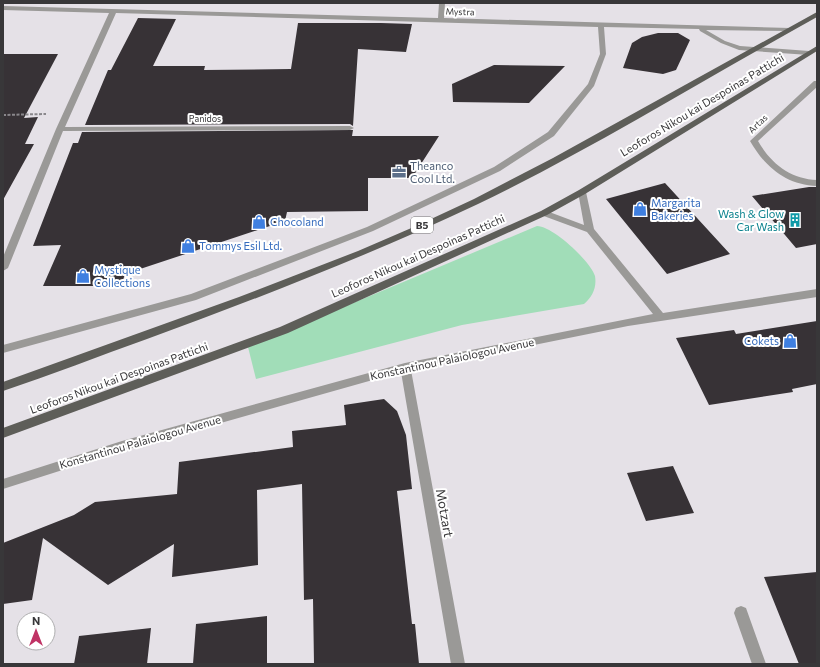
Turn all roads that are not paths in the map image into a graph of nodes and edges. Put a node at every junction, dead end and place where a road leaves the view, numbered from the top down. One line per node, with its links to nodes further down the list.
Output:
1 (442, 3): 5 (street)
2 (3, 8): 3 (street, Mystra)
3 (114, 10): 5 (street, Mystra); 14 (street)
4 (817, 14): 8 (main road, Leoforos Nikou kai Despoinas Pattichi / B5)
5 (441, 21): 6 (street, Mystra)
6 (601, 26): 7 (street, Mystra); 22 (street)
7 (701, 29): 8 (street, Mystra); 10 (street, Mystra)
8 (790, 30): 10 (main road, Leoforos Nikou kai Despoinas Pattichi / B5)
9 (817, 48): 11 (main road, Leoforos Nikou kai Despoinas Pattichi)
10 (754, 50): 11 (street, Mystra); 24 (main road, Leoforos Nikou kai Despoinas Pattichi / B5)
11 (809, 53): 16 (main road, Leoforos Nikou kai Despoinas Pattichi)
12 (817, 83): 15 (street, Artas)
13 (350, 128): 14 (street, Panidos)
14 (60, 129): 19 (street)
15 (817, 183)
16 (582, 192): 17 (main road, Leoforos Nikou kai Despoinas Pattichi); 18 (street)
17 (544, 213): 18 (street); 25 (main road, Leoforos Nikou kai Despoinas Pattichi)
18 (590, 230): 21 (street)
19 (3, 268)
20 (817, 293): 21 (street, Konstantinou Palaiologou Avenue)
21 (661, 317): 23 (street, Konstantinou Palaiologou Avenue)
22 (3, 349)
23 (405, 367): 26 (street, Konstantinou Palaiologou Avenue); 28 (street, Motzart)
24 (3, 387)
25 (3, 433)
26 (3, 484)
27 (741, 613): 29 (street)
28 (458, 664)
29 (759, 664)

